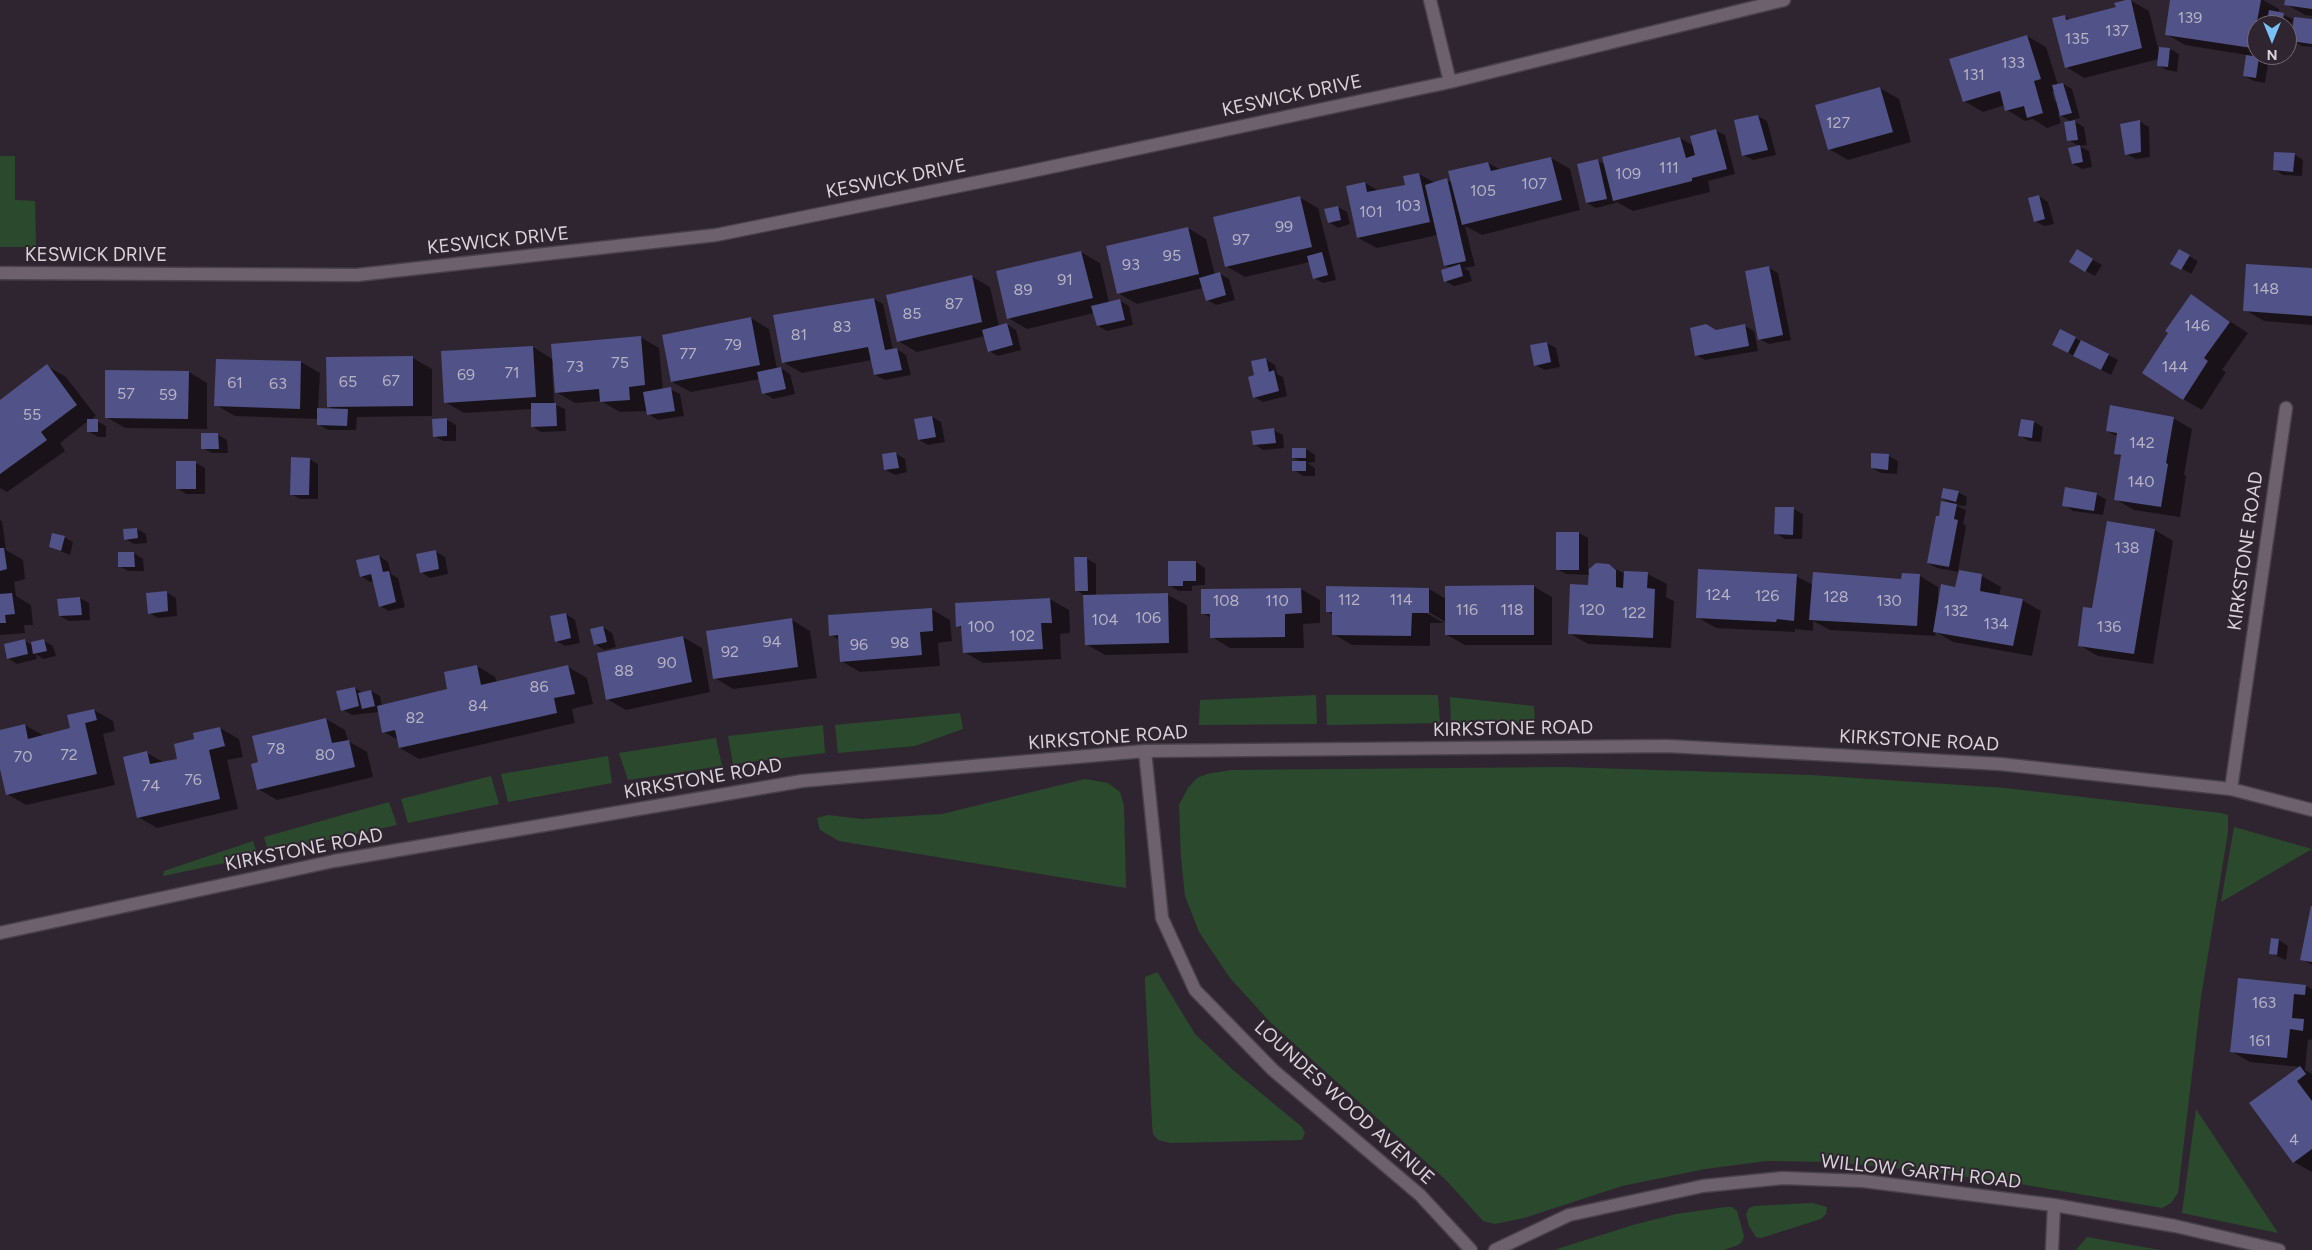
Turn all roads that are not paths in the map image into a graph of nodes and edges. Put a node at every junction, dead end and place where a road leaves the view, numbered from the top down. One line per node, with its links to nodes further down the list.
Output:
1 (1430, 0): 3 (street)
2 (1784, 0): 3 (street, KESWICK DRIVE)
3 (1450, 82): 4 (street, KESWICK DRIVE)
4 (0, 273)
5 (2286, 408): 7 (street, KIRKSTONE ROAD)
6 (1145, 751): 7 (street, KIRKSTONE ROAD); 9 (street, KIRKSTONE ROAD); 11 (street, LOUNDES WOOD AVENUE)
7 (2231, 789): 8 (street, KIRKSTONE ROAD)
8 (2312, 810)
9 (0, 933)
10 (2054, 1205): 12 (street, WILLOW GARTH ROAD); 13 (street); 14 (street, WILLOW GARTH ROAD)
11 (1471, 1250)
12 (1495, 1250)
13 (2052, 1250)
14 (2278, 1250)

